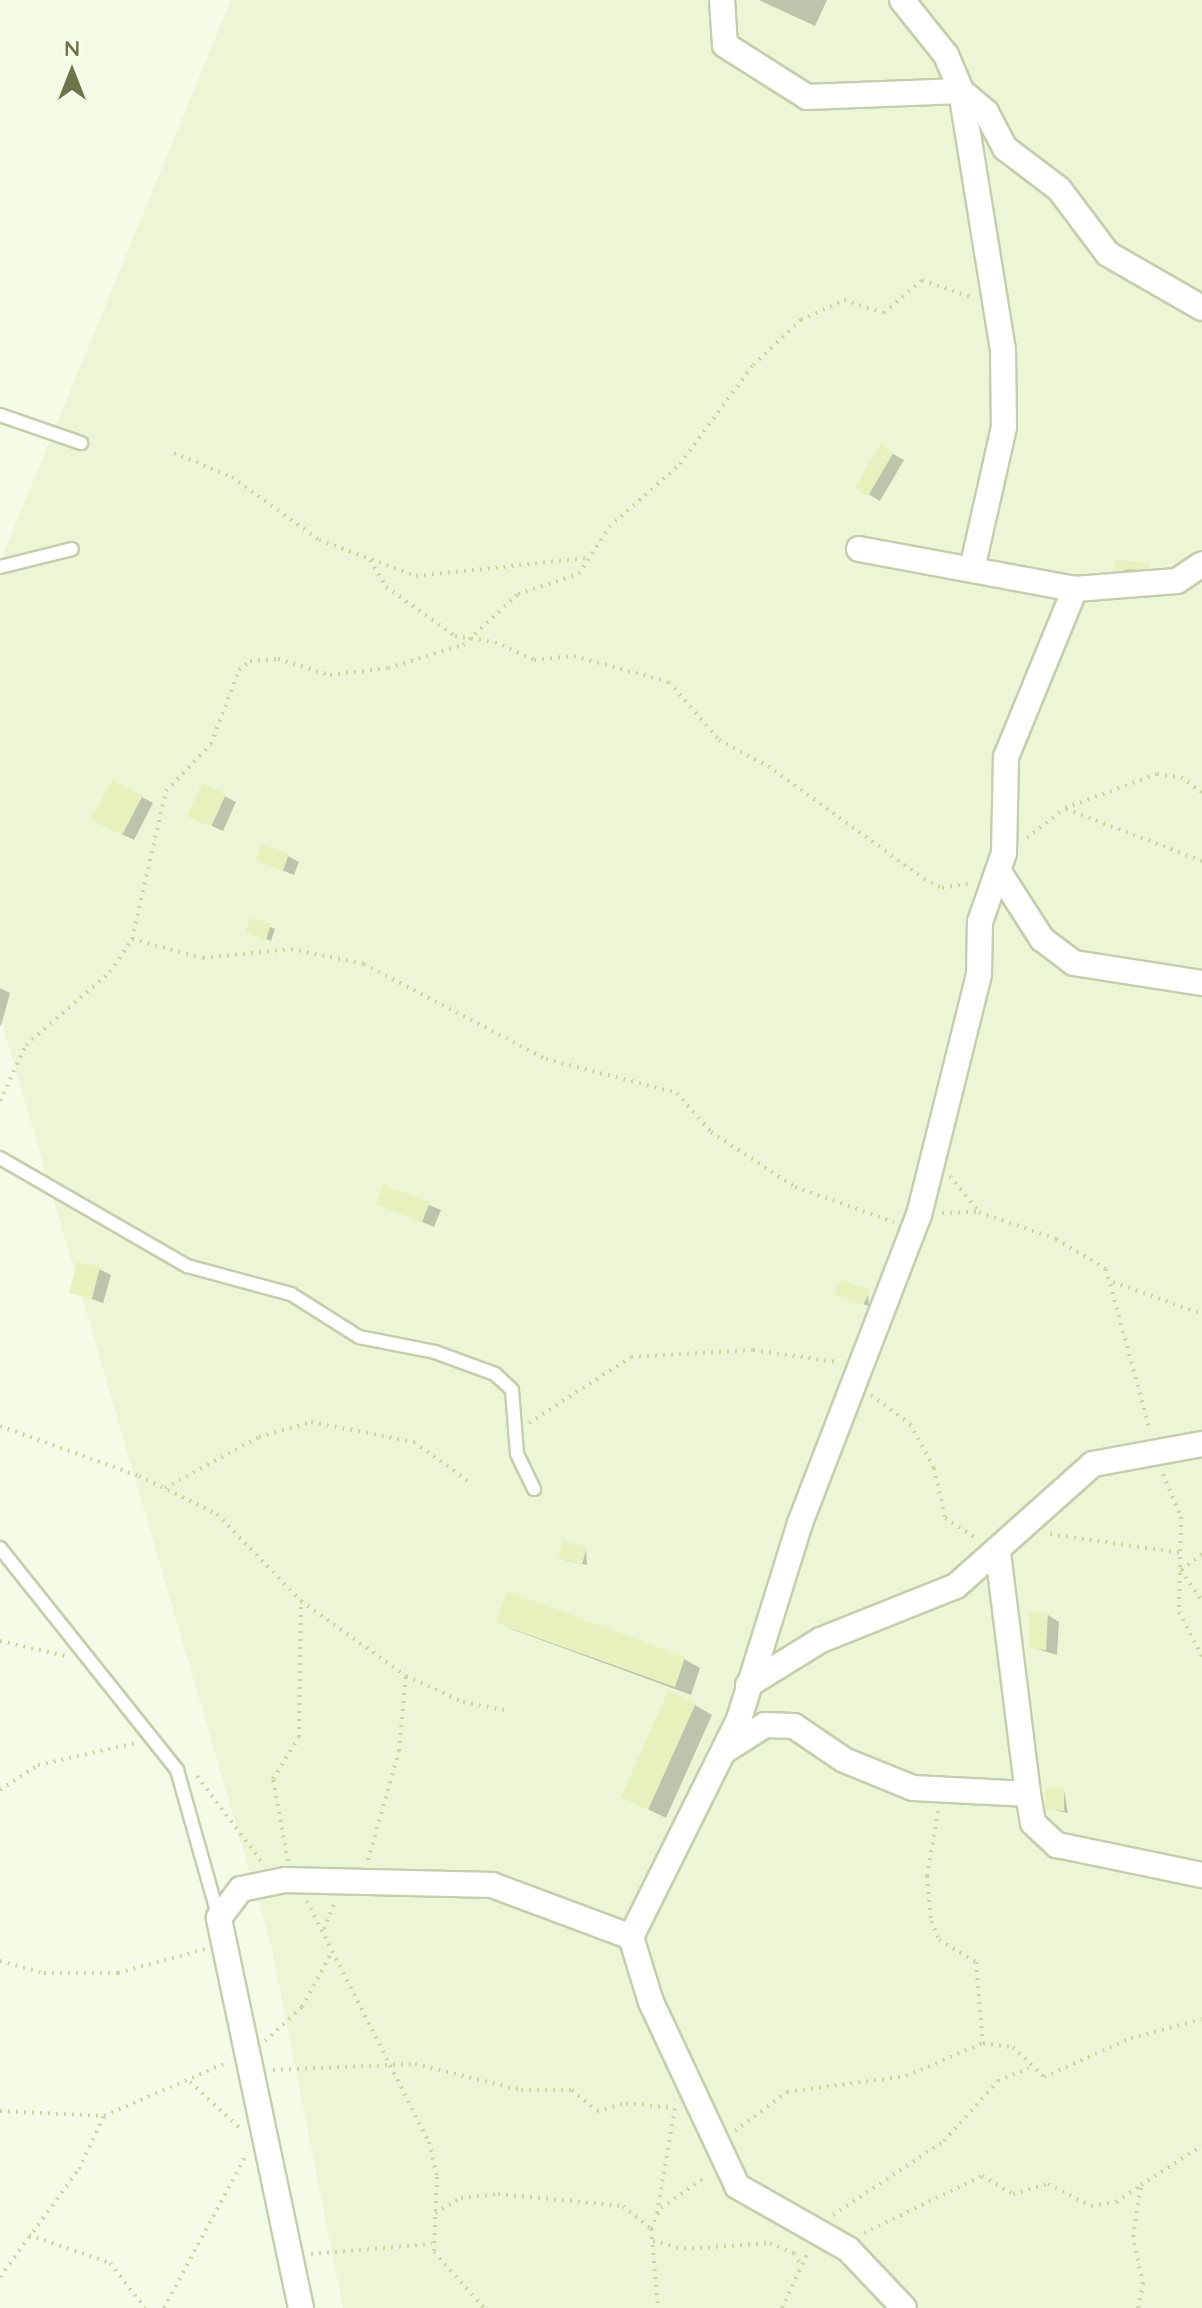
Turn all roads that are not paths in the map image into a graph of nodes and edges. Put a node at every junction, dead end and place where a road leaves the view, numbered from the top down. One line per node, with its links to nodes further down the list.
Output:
1 (722, 0): 3 (street)
2 (902, 0): 3 (street)
3 (961, 91): 4 (street); 10 (street)
4 (1202, 308)
5 (0, 415): 6 (lane)
6 (81, 443)
7 (72, 549): 11 (lane)
8 (859, 549): 10 (street)
9 (1202, 564): 12 (street)
10 (973, 565): 12 (street)
11 (0, 567)
12 (1075, 589): 13 (street)
13 (999, 872): 14 (street); 20 (street)
14 (1202, 983)
15 (0, 1158): 17 (lane)
16 (1202, 1444): 18 (street)
17 (534, 1489)
18 (1007, 1546): 20 (street); 22 (street)
19 (0, 1548): 24 (lane)
20 (748, 1685): 21 (street)
21 (724, 1751): 22 (street); 25 (street)
22 (1028, 1794): 23 (street)
23 (1202, 1875)
24 (219, 1918): 25 (street); 26 (street)
25 (631, 1937): 27 (street)
26 (301, 2308)
27 (904, 2308)

